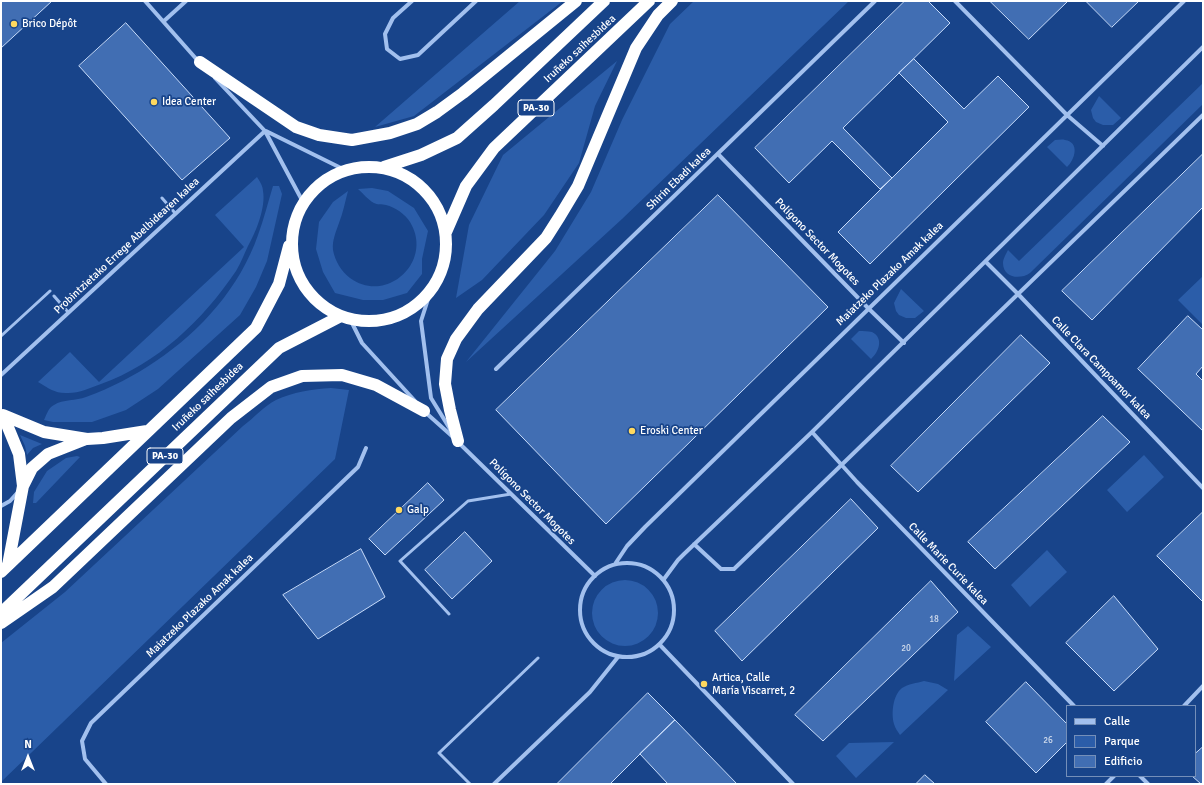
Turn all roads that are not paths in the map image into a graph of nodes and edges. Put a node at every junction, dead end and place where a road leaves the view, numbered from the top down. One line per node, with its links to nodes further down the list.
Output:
1 (145, 1): 12 (street)
2 (186, 1): 12 (street)
3 (412, 1): 4 (street)
4 (476, 1)
5 (576, 1): 14 (highway)
6 (604, 1): 20 (highway, Iruñeko saihesbidea / PA-30)
7 (649, 1): 25 (highway, Iruñeko saihesbidea / PA-30)
8 (672, 1): 44 (highway)
9 (875, 1): 19 (street, Shirin Ebadi kalea)
10 (955, 1): 15 (street)
11 (1184, 1): 15 (street, Maiatzeko Plazako Amak kalea)
12 (164, 22): 14 (street)
13 (1203, 47): 18 (street)
14 (200, 62): 17 (street)
15 (1067, 114): 18 (street); 32 (street, Maiatzeko Plazako Amak kalea)
16 (1203, 115): 30 (street)
17 (265, 131): 21 (street); 23 (street); 24 (street, Probintzietako Errege Abelbidearen kalea)
18 (1103, 146): 27 (street)
19 (718, 154): 32 (street, Polígono Sector Mogotes); 37 (street, Shirin Ebadi kalea)
20 (384, 168): 21 (highway, PA-30); 25 (highway, PA-30)
21 (345, 170): 23 (highway, PA-30)
22 (162, 198): 24 (lane)
23 (303, 202): 26 (highway, PA-30)
24 (175, 214): 33 (street, Probintzietako Errege Abelbidearen kalea)
25 (446, 232): 28 (highway, PA-30)
26 (291, 240): 34 (highway, PA-30); 41 (highway, Iruñeko saihesbidea / PA-30)
27 (986, 262): 30 (street, Calle Clara Campoamor kalea); 36 (street)
28 (431, 290): 34 (highway, PA-30); 44 (street, Polígono Sector Mogotes)
29 (50, 291): 35 (lane)
30 (1018, 294): 46 (street); 48 (street, Calle Clara Campoamor kalea)
31 (54, 296): 33 (lane)
32 (868, 308): 36 (street, Polígono Sector Mogotes); 52 (street, Maiatzeko Plazako Amak kalea)
33 (68, 312): 38 (street, Probintzietako Errege Abelbidearen kalea)
34 (345, 318): 39 (street, Polígono Sector Mogotes); 56 (highway, Iruñeko saihesbidea / PA-30)
35 (1, 336)
36 (904, 343): 42 (street)
37 (496, 369)
38 (1, 374)
39 (424, 411): 44 (street, Polígono Sector Mogotes); 58 (highway)
40 (2, 414): 43 (highway); 47 (highway)
41 (147, 431): 43 (highway); 53 (highway, Iruñeko saihesbidea / PA-30)
42 (812, 432): 46 (street, Calle Marie Curie kalea); 51 (street)
43 (87, 439): 47 (highway)
44 (458, 441): 49 (street, Polígono Sector Mogotes)
45 (366, 448): 65 (street, Maiatzeko Plazako Amak kalea)
46 (841, 465): 51 (street); 63 (street, Calle Marie Curie kalea)
47 (23, 486): 50 (street); 53 (highway)
48 (1203, 488)
49 (511, 494): 54 (street, Polígono Sector Mogotes); 57 (lane)
50 (1, 506)
51 (694, 544): 55 (street)
52 (615, 564): 54 (street); 55 (street)
53 (5, 568)
54 (594, 576): 60 (street)
55 (664, 580): 59 (street)
56 (1, 612)
57 (449, 614)
58 (1, 623)
59 (660, 645): 60 (street); 68 (street)
60 (618, 657): 67 (street)
61 (538, 658): 66 (lane)
62 (1203, 686): 64 (street)
63 (1073, 705)
64 (1185, 705)
65 (106, 784)
66 (470, 784)
67 (494, 784)
68 (793, 784)

